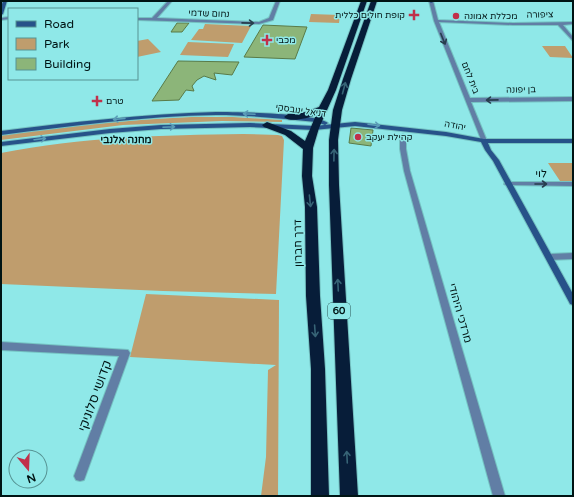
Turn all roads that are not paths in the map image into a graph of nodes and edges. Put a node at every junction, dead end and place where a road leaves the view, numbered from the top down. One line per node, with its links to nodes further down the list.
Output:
1 (5, 1): 7 (street)
2 (170, 1): 9 (street)
3 (278, 1): 9 (street, נחום שדמי, one-way to 3)
4 (364, 1): 16 (highway, דרך חברון / 60)
5 (374, 1): 20 (highway, 60, one-way to 5)
6 (431, 1): 10 (street, בית לחם)
7 (1, 14)
8 (138, 19): 9 (street, נחום שדמי)
9 (153, 20)
10 (436, 21): 11 (street, ציפורה); 15 (street, בית לחם, one-way to 15)
11 (559, 23): 12 (street, ציפורה); 13 (street)
12 (573, 23)
13 (573, 40)
14 (573, 99): 15 (street, בן יפונה, one-way to 15)
15 (468, 100): 25 (street, בית לחם)
16 (322, 109): 17 (highway); 18 (highway, דרך חברון / 60)
17 (288, 117): 18 (street, דניאל ינובסקי); 22 (street, דניאל ינובסקי, one-way to 22)
18 (315, 124): 19 (street, דניאל ינובסקי); 20 (street, דניאל ינובסקי); 29 (highway, דרך חברון / 60)
19 (267, 125): 28 (street, דניאל ינובסקי, one-way to 19); 29 (highway)
20 (335, 126): 25 (street, יהודה, one-way to 25); 39 (highway, 60, one-way to 20)
21 (1, 129): 22 (street)
22 (30, 129): 23 (street, דניאל ינובסקי)
23 (1, 133)
24 (403, 136): 40 (street, מרדכי היהודי)
25 (484, 141): 26 (street, יהודה); 30 (street, בית לחם)
26 (501, 141): 27 (street, יהודה); 30 (street)
27 (573, 141)
28 (1, 145)
29 (308, 148): 38 (highway, דרך חברון / 60, one-way to 38)
30 (496, 160): 31 (street, בית לחם)
31 (508, 184): 32 (street, לוי, one-way to 32); 33 (street, בית לחם)
32 (573, 184)
33 (549, 256): 34 (street); 35 (street, בית לחם)
34 (573, 256)
35 (573, 302)
36 (1, 346): 37 (street, קדושי סלוניקי)
37 (80, 476)
38 (320, 496)
39 (349, 496)
40 (499, 496)

